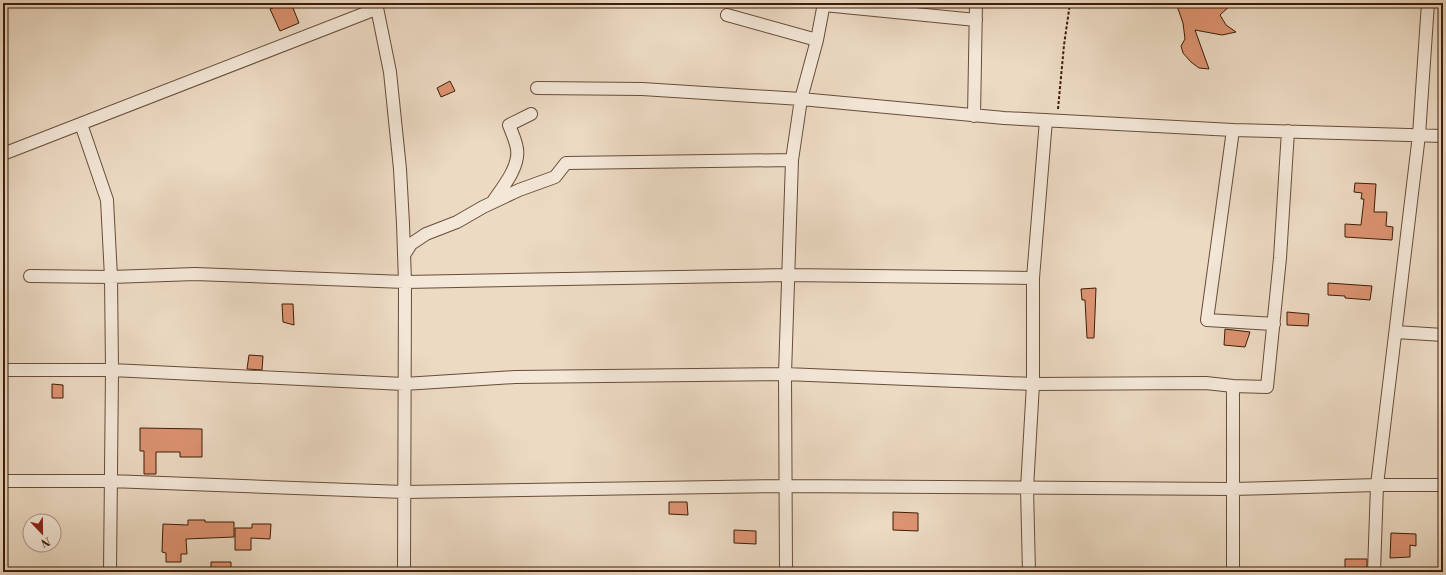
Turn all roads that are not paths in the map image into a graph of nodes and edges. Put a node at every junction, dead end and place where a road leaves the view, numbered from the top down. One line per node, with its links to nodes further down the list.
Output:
1 (976, 3): 6 (street)
2 (1428, 3): 16 (street)
3 (824, 4): 6 (street); 7 (street)
4 (376, 6): 13 (street); 21 (street)
5 (727, 15): 7 (street)
6 (976, 20): 11 (street)
7 (817, 40): 9 (street)
8 (537, 88): 9 (street)
9 (801, 99): 11 (street); 19 (street)
10 (531, 114): 20 (street)
11 (974, 116): 12 (street)
12 (1052, 120): 14 (street); 25 (street)
13 (81, 124): 18 (street); 24 (street)
14 (1233, 130): 15 (street); 27 (street)
15 (1288, 131): 16 (street); 27 (street)
16 (1419, 135): 17 (street); 28 (street)
17 (1443, 136)
18 (3, 154)
19 (792, 160): 20 (street); 22 (street)
20 (492, 203): 21 (street)
21 (404, 255): 26 (street)
22 (787, 275): 25 (street); 26 (street); 32 (street)
23 (30, 276): 24 (street)
24 (111, 276): 26 (street); 31 (street)
25 (1033, 278): 34 (street)
26 (405, 282): 33 (street)
27 (1274, 324): 35 (street)
28 (1396, 332): 29 (street); 38 (street)
29 (1443, 335)
30 (3, 370): 31 (street)
31 (112, 370): 33 (street); 37 (street)
32 (785, 374): 33 (street); 34 (street); 40 (street)
33 (404, 384): 43 (street)
34 (1033, 384): 35 (street); 41 (street)
35 (1233, 386): 42 (street)
36 (3, 481): 37 (street)
37 (110, 481): 43 (street); 44 (street)
38 (1377, 485): 39 (street); 42 (street); 49 (street)
39 (1443, 485)
40 (785, 486): 41 (street); 43 (street); 46 (street)
41 (1027, 488): 42 (street); 47 (street)
42 (1232, 489): 48 (street)
43 (404, 492): 45 (street)
44 (110, 572)
45 (404, 572)
46 (786, 572)
47 (1029, 572)
48 (1233, 572)
49 (1374, 572)

